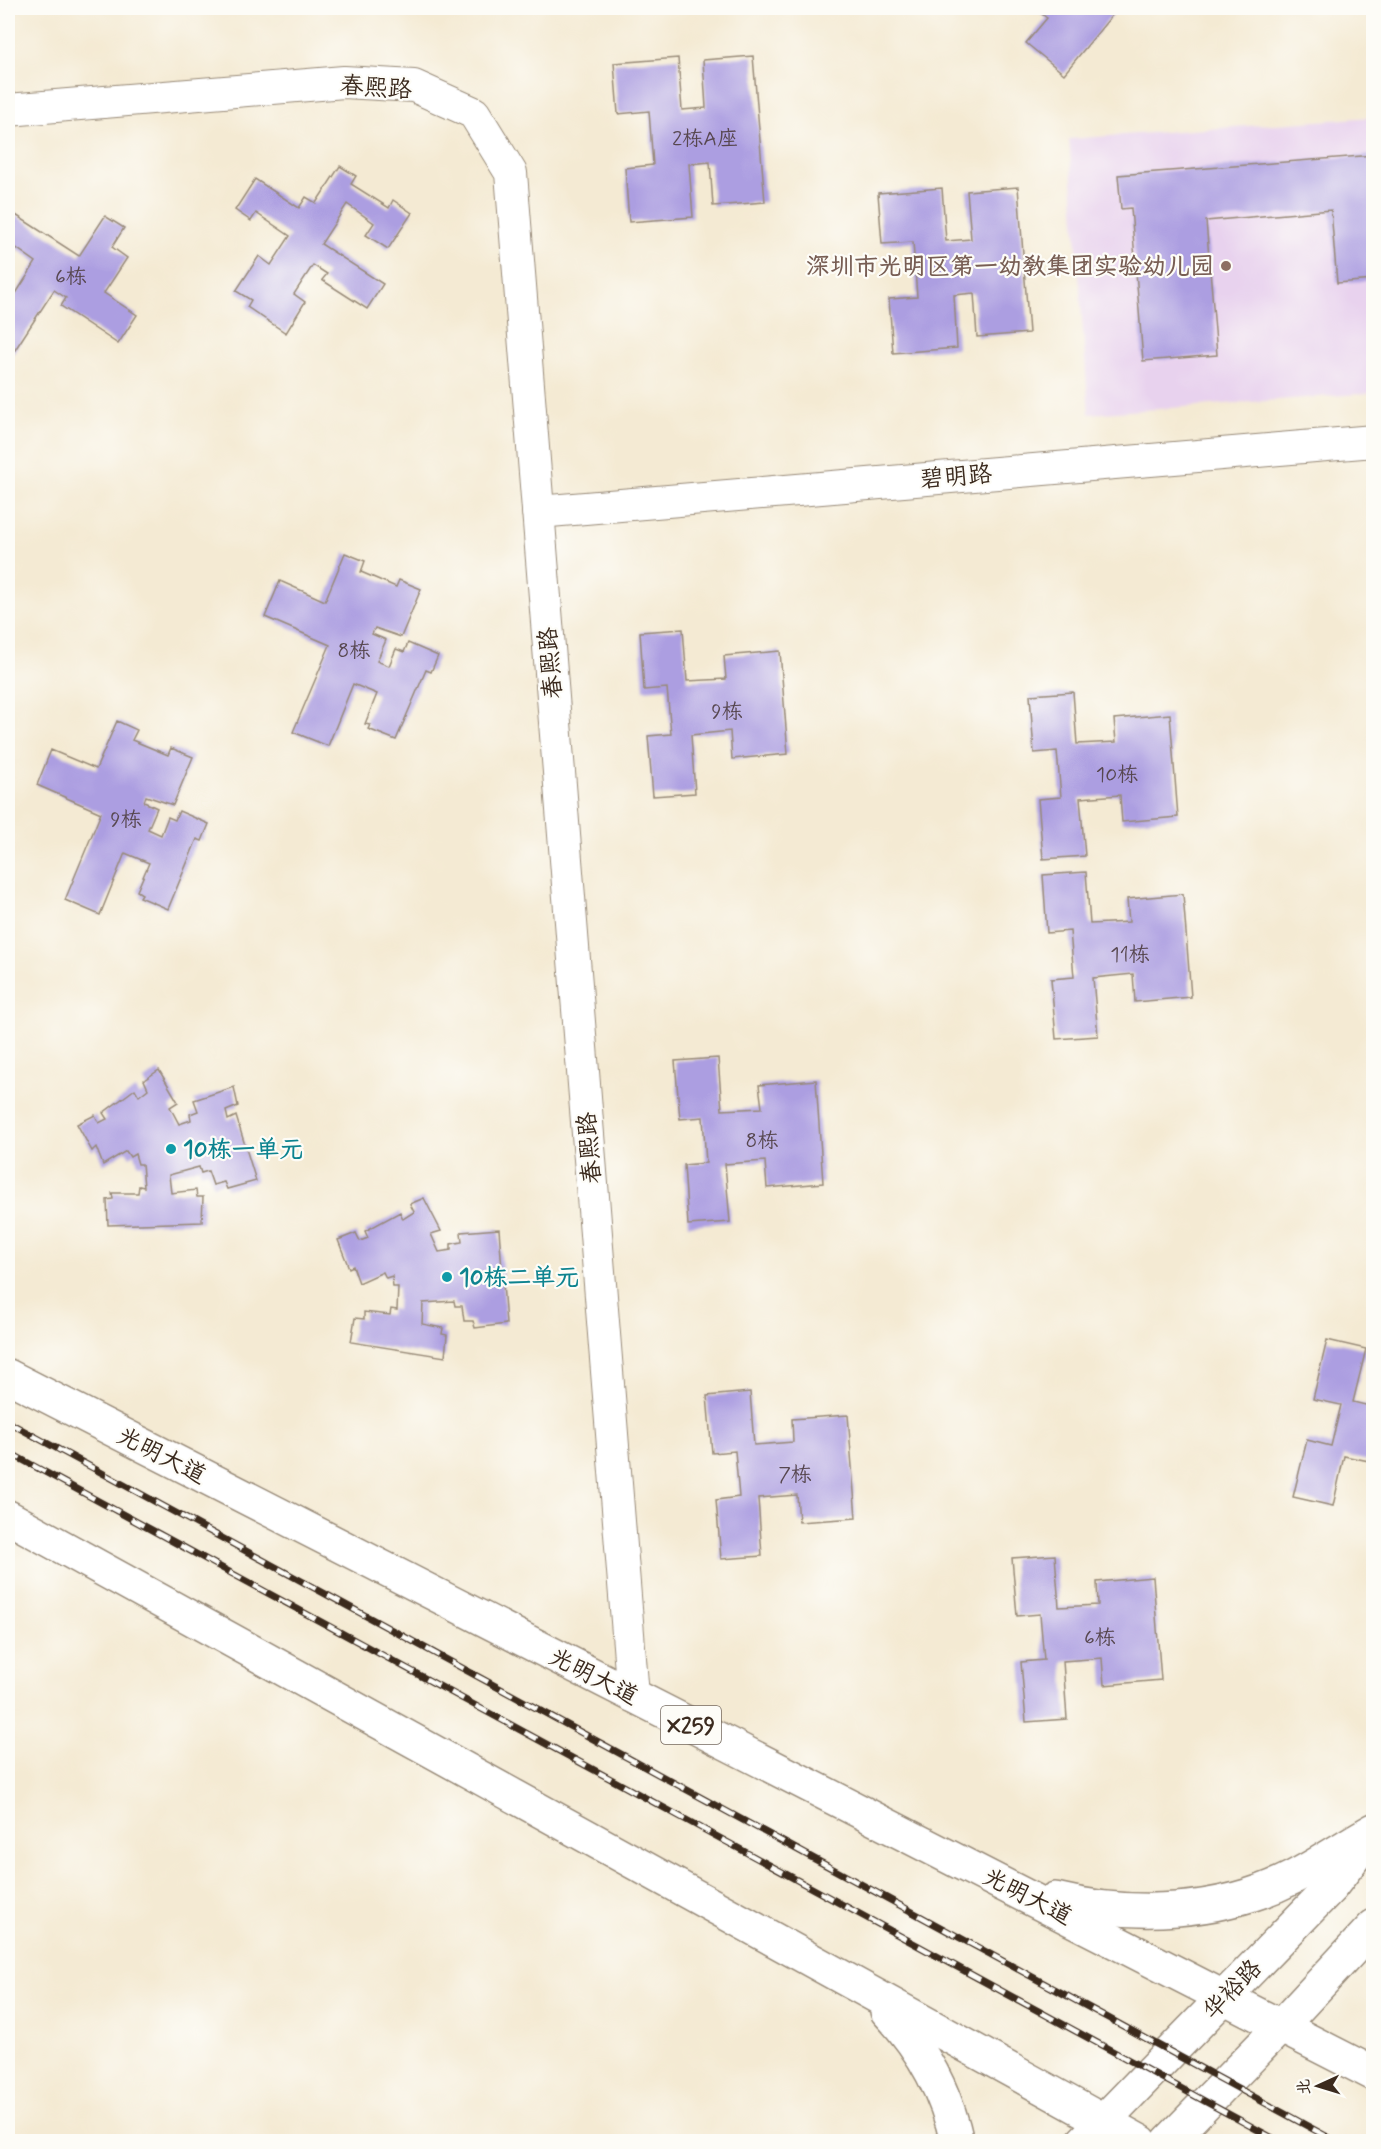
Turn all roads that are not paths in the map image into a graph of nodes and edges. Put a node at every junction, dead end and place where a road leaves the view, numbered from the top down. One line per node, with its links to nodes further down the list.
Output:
1 (8, 110): 3 (street, 春熙路)
2 (1374, 441): 3 (street, 碧明路)
3 (538, 512): 6 (street, 春熙路)
4 (8, 1376): 6 (main road, 光明大道 / X259)
5 (8, 1517): 10 (main road)
6 (633, 1696): 8 (main road, 光明大道 / X259)
7 (1374, 1830): 8 (main road); 11 (main road, 华裕路)
8 (1012, 1888): 11 (main road, 光明大道 / X259)
9 (1374, 1926): 12 (main road)
10 (856, 1985): 14 (main road); 15 (main road)
11 (1225, 1997): 12 (main road, 光明大道 / X259); 14 (main road, 华裕路)
12 (1281, 2026): 13 (main road, 光明大道 / X259); 17 (main road)
13 (1374, 2074)
14 (1092, 2131): 16 (main road)
15 (957, 2142)
16 (1141, 2142)
17 (1168, 2142)

